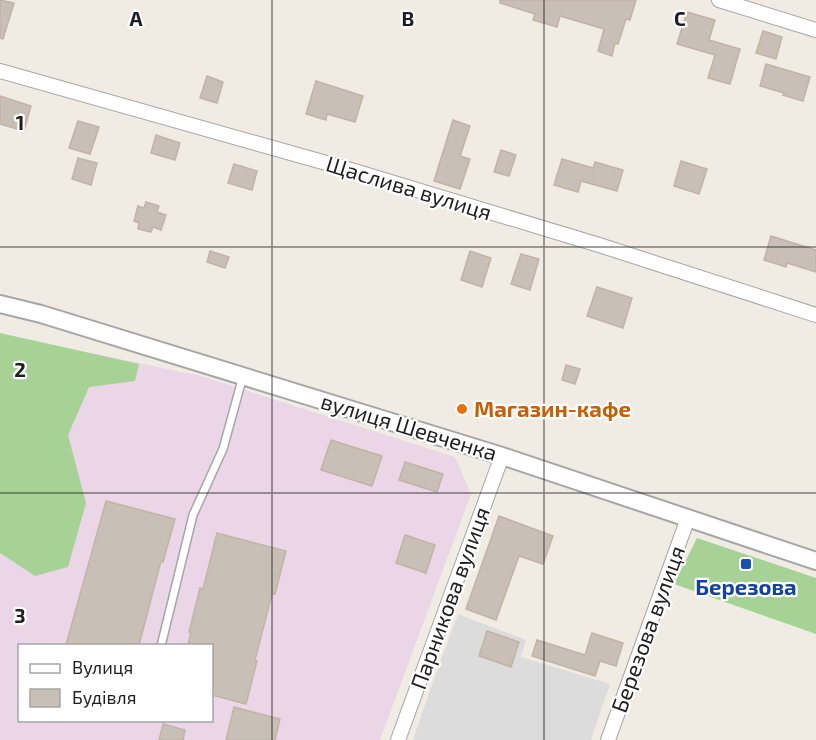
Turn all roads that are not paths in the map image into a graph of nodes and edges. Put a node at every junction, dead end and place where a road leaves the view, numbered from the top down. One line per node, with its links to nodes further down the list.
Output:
1 (719, 0): 2 (street)
2 (816, 30)
3 (0, 71): 5 (street, Щаслива вулиця)
4 (0, 304): 6 (street, вулиця Шевченка)
5 (816, 315)
6 (243, 375): 7 (street, вулиця Шевченка); 10 (lane)
7 (502, 456): 8 (street, вулиця Шевченка); 11 (street, Парникова вулиця)
8 (688, 518): 9 (street, вулиця Шевченка); 12 (street, Березова вулиця)
9 (816, 561)
10 (161, 644)
11 (398, 740)
12 (608, 740)

